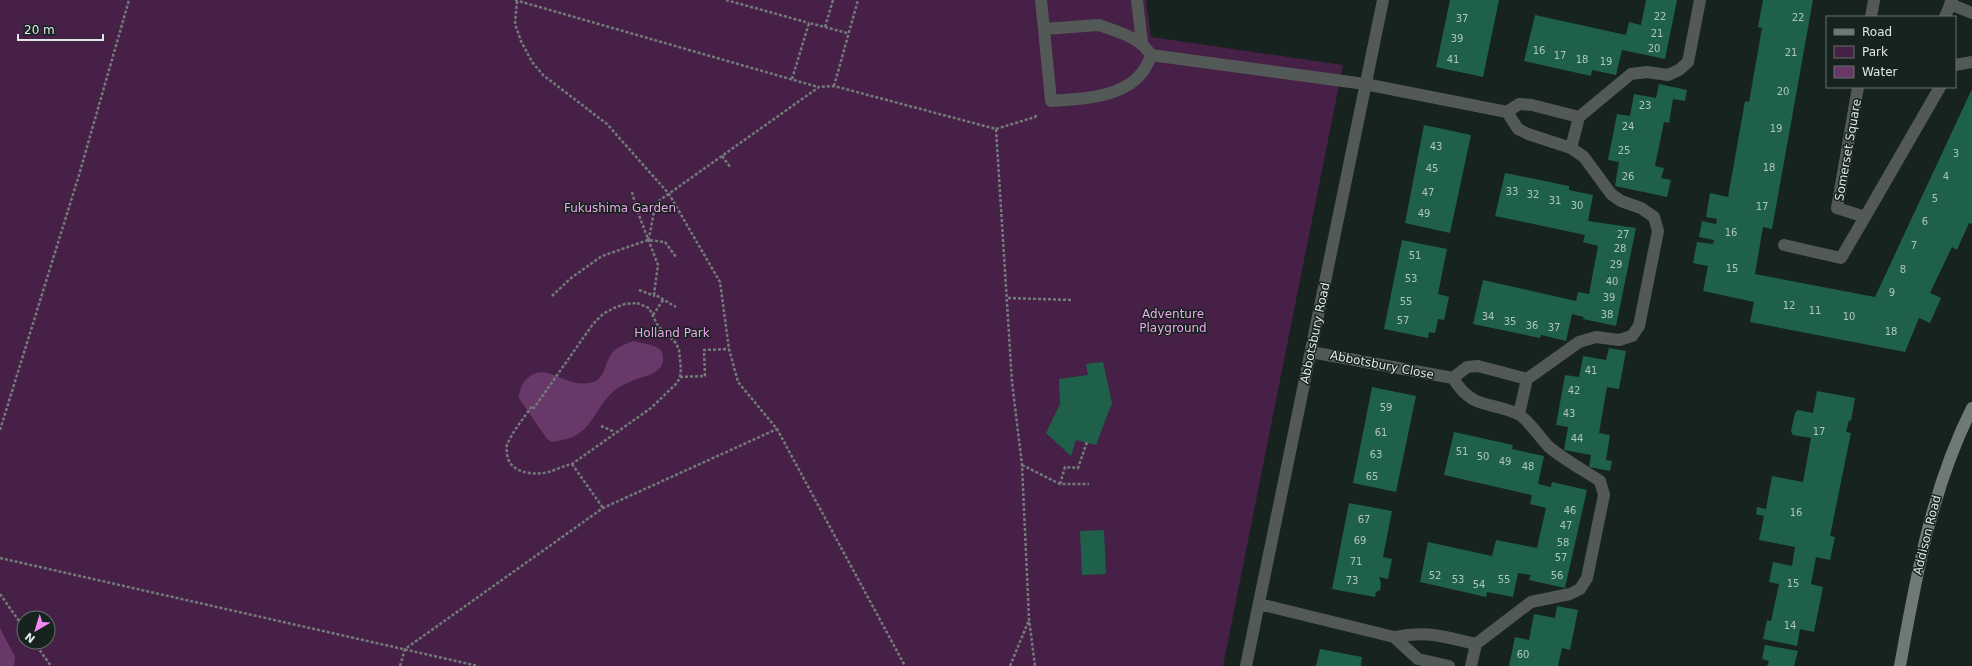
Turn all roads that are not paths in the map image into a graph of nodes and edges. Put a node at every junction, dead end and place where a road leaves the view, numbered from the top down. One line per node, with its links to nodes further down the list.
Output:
1 (1041, 0): 10 (street)
2 (1137, 0): 11 (street)
3 (1383, 0): 15 (street, Abbotsbury Road)
4 (1700, 0): 19 (street)
5 (1874, 0): 8 (street)
6 (1951, 2): 7 (street); 9 (street)
7 (1972, 13)
8 (1871, 16)
9 (1945, 16)
10 (1044, 29): 11 (street); 12 (street)
11 (1142, 43): 12 (street)
12 (1151, 55): 15 (street)
13 (1972, 62): 14 (street)
14 (1956, 64)
15 (1365, 84): 18 (street); 23 (street, Abbotsbury Road)
16 (1858, 88): 21 (street, Somerset Square)
17 (1939, 88): 21 (street)
18 (1507, 112): 19 (street); 20 (street)
19 (1579, 117): 20 (street)
20 (1571, 148): 25 (street)
21 (1865, 217): 22 (street)
22 (1784, 246)
23 (1311, 352): 24 (street, Abbotsbury Close); 28 (street, Abbotsbury Road)
24 (1453, 378): 25 (street); 27 (street)
25 (1527, 379): 27 (street)
26 (1972, 408): 34 (street, Addison Road)
27 (1518, 414): 30 (street)
28 (1259, 604): 29 (street); 31 (street, Abbotsbury Road)
29 (1394, 637): 30 (street); 32 (street)
30 (1476, 644): 33 (street)
31 (1246, 666)
32 (1449, 666)
33 (1471, 666)
34 (1900, 666)

